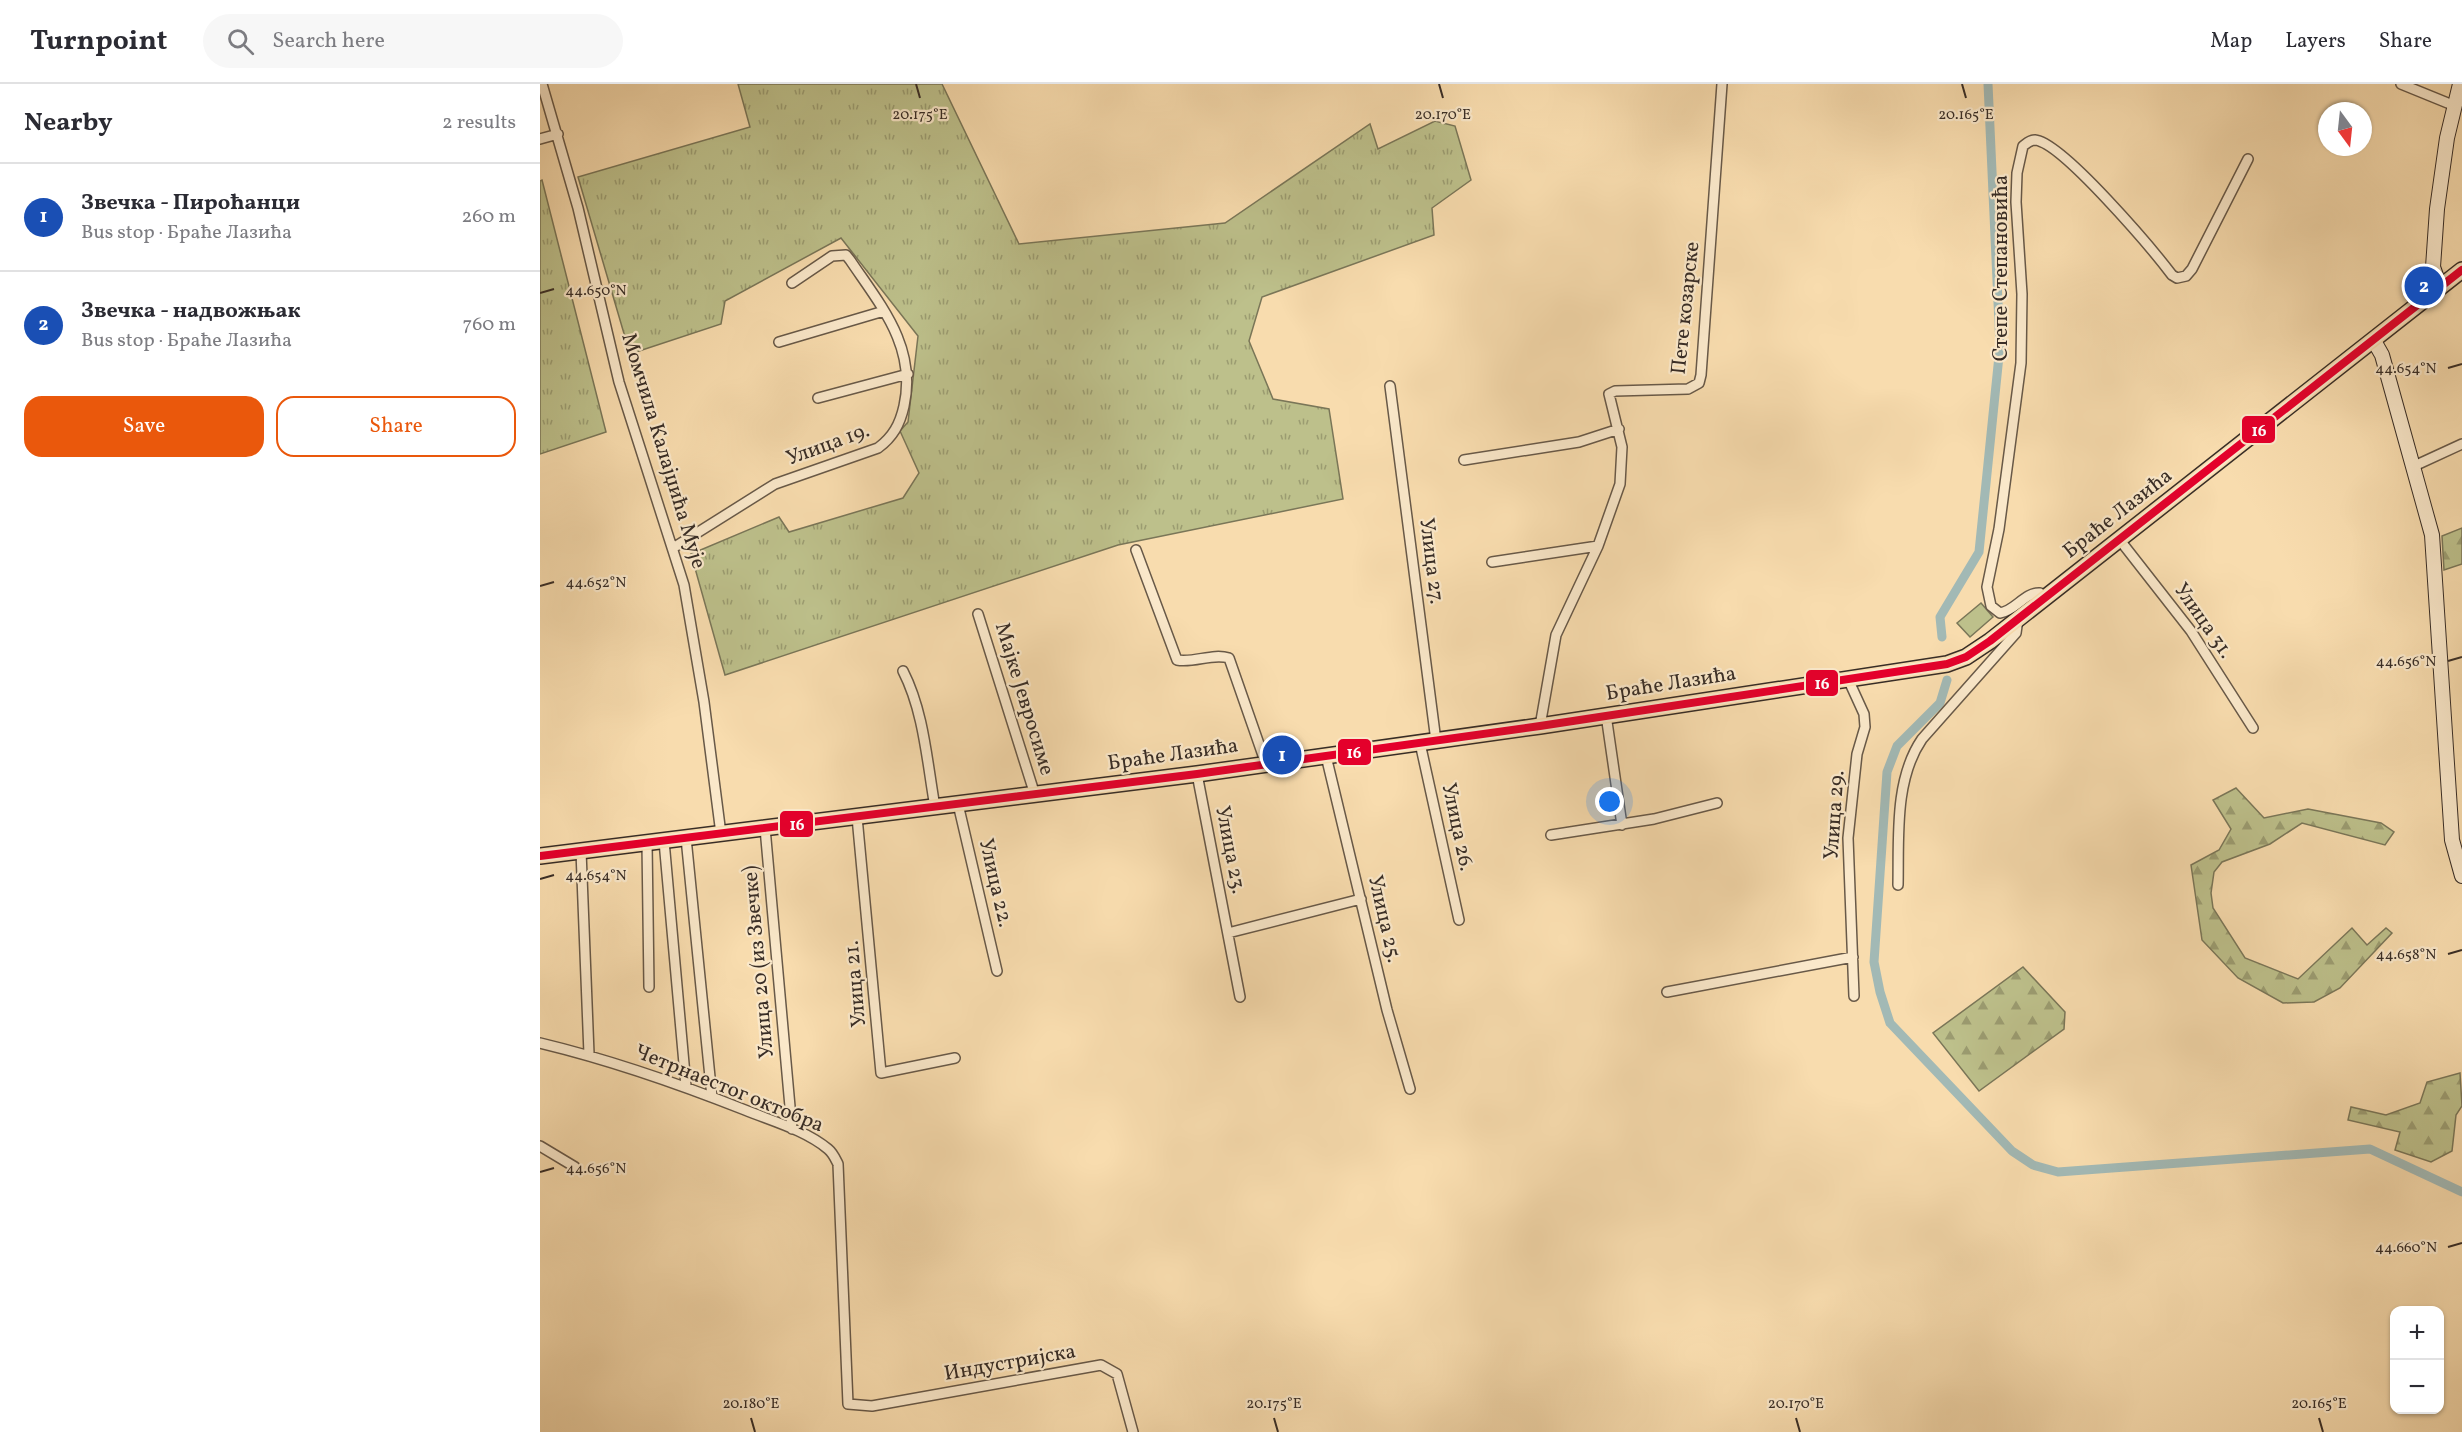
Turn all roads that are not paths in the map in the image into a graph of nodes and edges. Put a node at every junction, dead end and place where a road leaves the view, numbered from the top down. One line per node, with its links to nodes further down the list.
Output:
1 (542, 84): 6 (street, Момчила Калајџића Мује)
2 (1722, 84): 18 (street, Пете козарске)
3 (2401, 84): 5 (street)
4 (2460, 84): 5 (main road)
5 (2455, 106): 11 (main road)
6 (558, 134): 7 (street); 24 (street, Момчила Калајџића Мује)
7 (540, 139)
8 (2248, 159): 27 (street, Степе Степановића)
9 (2460, 273): 11 (main road, Браће Лазића)
10 (792, 283): 12 (street, Улица 19.)
11 (2440, 287): 13 (main road, Браће Лазића)
12 (884, 311): 14 (street); 15 (street, Улица 19.)
13 (2374, 340): 21 (main road); 22 (main road, Браће Лазића)
14 (779, 342)
15 (908, 374): 17 (street); 24 (street, Улица 19.)
16 (1390, 386): 35 (street, Улица 27.)
17 (818, 398)
18 (1619, 429): 20 (street); 23 (street, Пете козарске)
19 (2462, 444): 21 (street)
20 (1464, 460)
21 (2412, 467): 54 (main road)
22 (2119, 539): 27 (main road, Браће Лазића); 34 (street, Улица 31.)
23 (1598, 546): 26 (street); 33 (street, Пете козарске)
24 (674, 548): 47 (street, Момчила Калајџића Мује)
25 (1136, 550): 38 (street)
26 (1492, 562)
27 (2045, 597): 29 (main road, Браће Лазића)
28 (978, 614): 40 (street, Мајке Јевросиме)
29 (2018, 619): 31 (main road, Браће Лазића); 55 (street)
30 (903, 671): 43 (street)
31 (1848, 679): 32 (main road, Браће Лазића); 59 (street, Улица 29.)
32 (1606, 715): 33 (main road, Браће Лазића); 45 (street)
33 (1540, 726): 35 (main road, Браће Лазића)
34 (2253, 728)
35 (1436, 741): 36 (main road, Браће Лазића)
36 (1420, 743): 37 (main road, Браће Лазића); 57 (street, Улица 26.)
37 (1326, 756): 38 (main road, Браће Лазића); 56 (street, Улица 25.)
38 (1266, 764): 39 (main road, Браће Лазића)
39 (1197, 774): 40 (main road, Браће Лазића); 58 (street, Улица 23.)
40 (1035, 795): 42 (main road, Браће Лазића)
41 (1717, 803): 45 (street)
42 (957, 804): 43 (main road, Браће Лазића); 60 (street, Улица 22.)
43 (935, 807): 44 (main road, Браће Лазића)
44 (857, 817): 46 (main road, Браће Лазића); 67 (street, Улица 21.)
45 (1622, 825): 48 (street)
46 (765, 828): 47 (main road, Браће Лазића); 71 (street, Улица 20 (из Звечке))
47 (721, 834): 49 (main road, Браће Лазића)
48 (1551, 835)
49 (686, 838): 50 (main road, Браће Лазића); 70 (street)
50 (664, 841): 51 (main road, Браће Лазића); 68 (street)
51 (647, 843): 52 (main road, Браће Лазића); 61 (street)
52 (581, 851): 53 (main road, Браће Лазића); 66 (street)
53 (540, 856)
54 (2462, 876)
55 (1898, 885)
56 (1361, 899): 58 (street); 69 (street, Улица 25.)
57 (1459, 920)
58 (1228, 933): 64 (street, Улица 23.)
59 (1853, 957): 62 (street); 63 (street, Улица 29.)
60 (997, 971)
61 (649, 987)
62 (1667, 992)
63 (1854, 996)
64 (1240, 997)
65 (540, 1043): 66 (street, Четрнаестог октобра)
66 (589, 1054): 68 (street, Четрнаестог октобра)
67 (955, 1059)
68 (686, 1086): 70 (street, Четрнаестог октобра)
69 (1410, 1089)
70 (712, 1097): 71 (street, Четрнаестог октобра)
71 (792, 1129): 74 (street, Четрнаестог октобра)
72 (540, 1146): 73 (street)
73 (575, 1167)
74 (848, 1404): 75 (street, Индустријска)
75 (1132, 1432)

